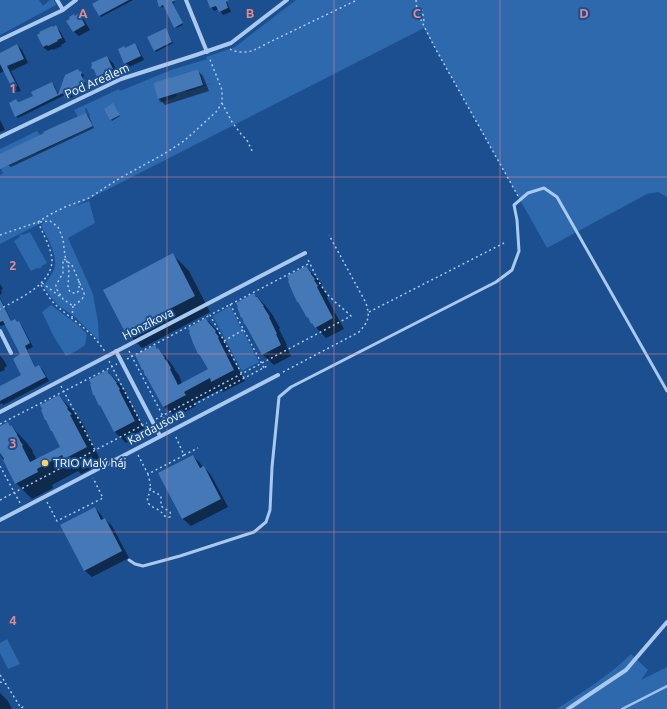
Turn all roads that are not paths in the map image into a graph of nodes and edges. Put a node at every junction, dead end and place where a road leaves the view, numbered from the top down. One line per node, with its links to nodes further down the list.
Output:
1 (57, 0): 5 (street)
2 (76, 0): 5 (street)
3 (186, 0): 7 (street)
4 (287, 0): 7 (street, Pod Areálem)
5 (63, 10): 6 (street)
6 (0, 40)
7 (207, 52): 8 (street, Pod Areálem)
8 (0, 137)
9 (305, 253): 13 (street, Honzíkova)
10 (0, 331): 11 (street)
11 (5, 341): 12 (street); 14 (street)
12 (0, 343)
13 (116, 351): 17 (street, Honzíkova); 18 (street)
14 (11, 353)
15 (278, 375): 18 (street, Kardausova)
16 (667, 390): 20 (lane)
17 (0, 412)
18 (160, 436): 19 (street, Kardausova)
19 (0, 520)
20 (129, 560)
21 (667, 622): 22 (street)
22 (568, 709)

